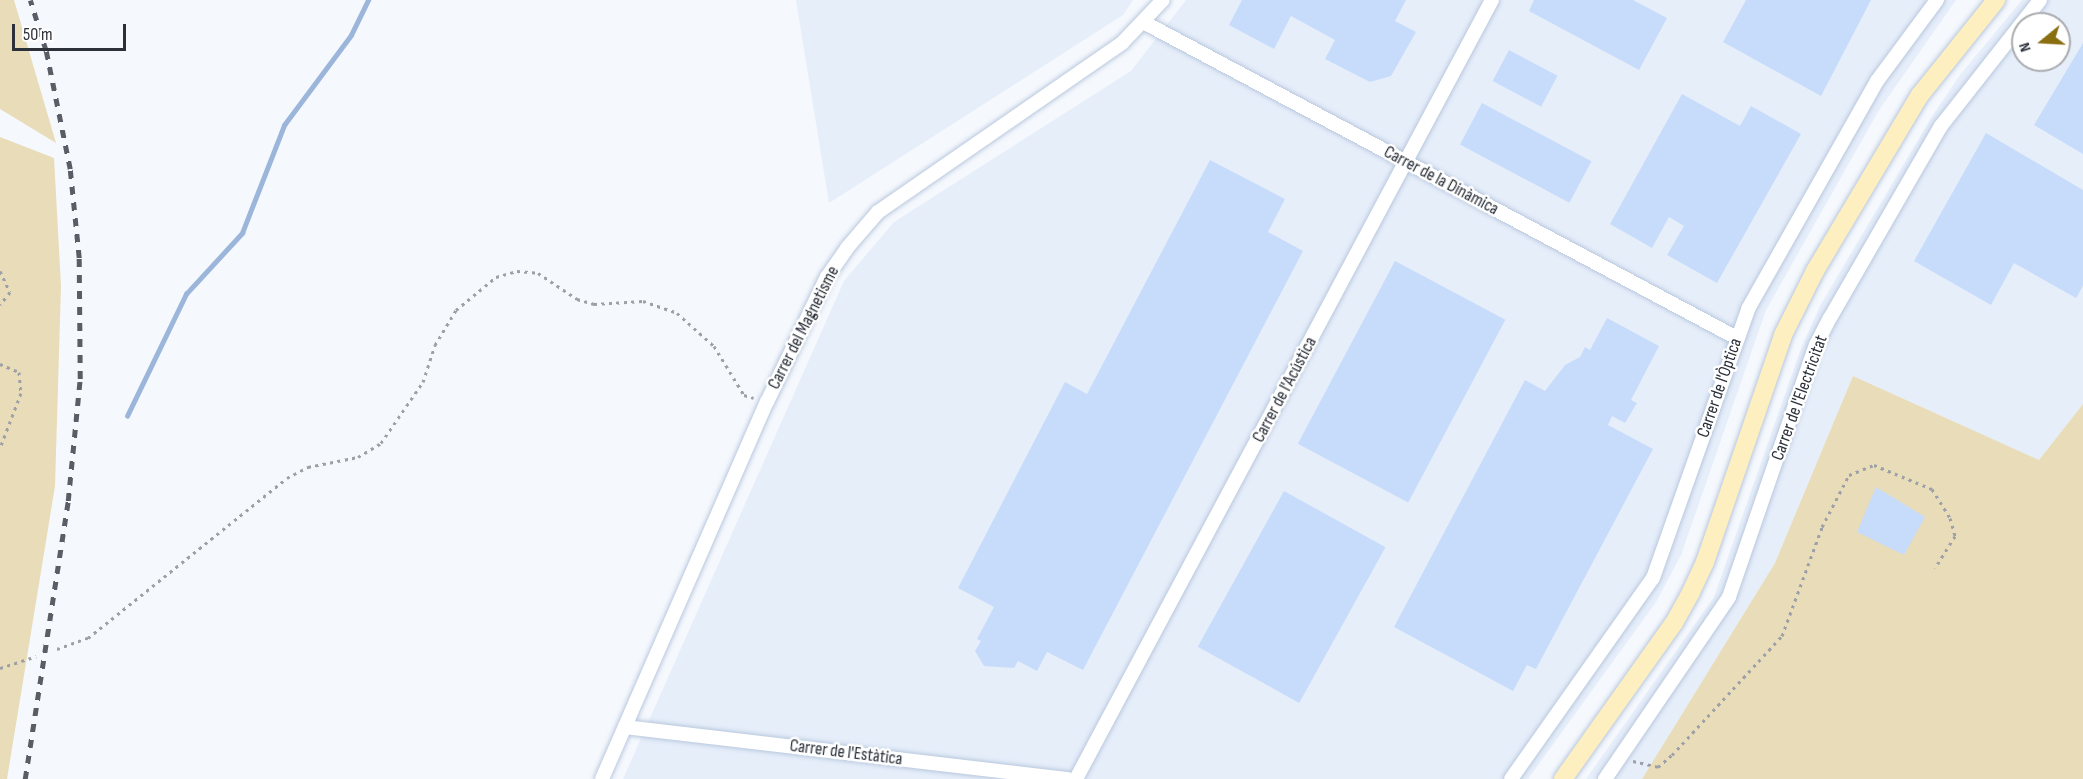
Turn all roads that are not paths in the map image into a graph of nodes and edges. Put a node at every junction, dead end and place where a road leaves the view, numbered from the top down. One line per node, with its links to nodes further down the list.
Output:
1 (1163, 0): 6 (street, Carrer del Magnetisme)
2 (1492, 0): 7 (street, Carrer de l'Acústica)
3 (1937, 0): 8 (street, Carrer de l'Òptica)
4 (1996, 0): 14 (street)
5 (2040, 0): 15 (street, Carrer de l'Electricitat)
6 (1145, 23): 7 (street, Carrer de la Dinàmica); 9 (street, Carrer del Magnetisme)
7 (1407, 162): 8 (street, Carrer de la Dinàmica); 12 (street, Carrer de l'Acústica)
8 (1737, 338): 13 (street, Carrer de l'Òptica)
9 (625, 727): 10 (street, Carrer del Magnetisme); 11 (street, Carrer de l'Estàtica)
10 (602, 779)
11 (1068, 779)
12 (1076, 779)
13 (1511, 779)
14 (1563, 779)
15 (1605, 779)

